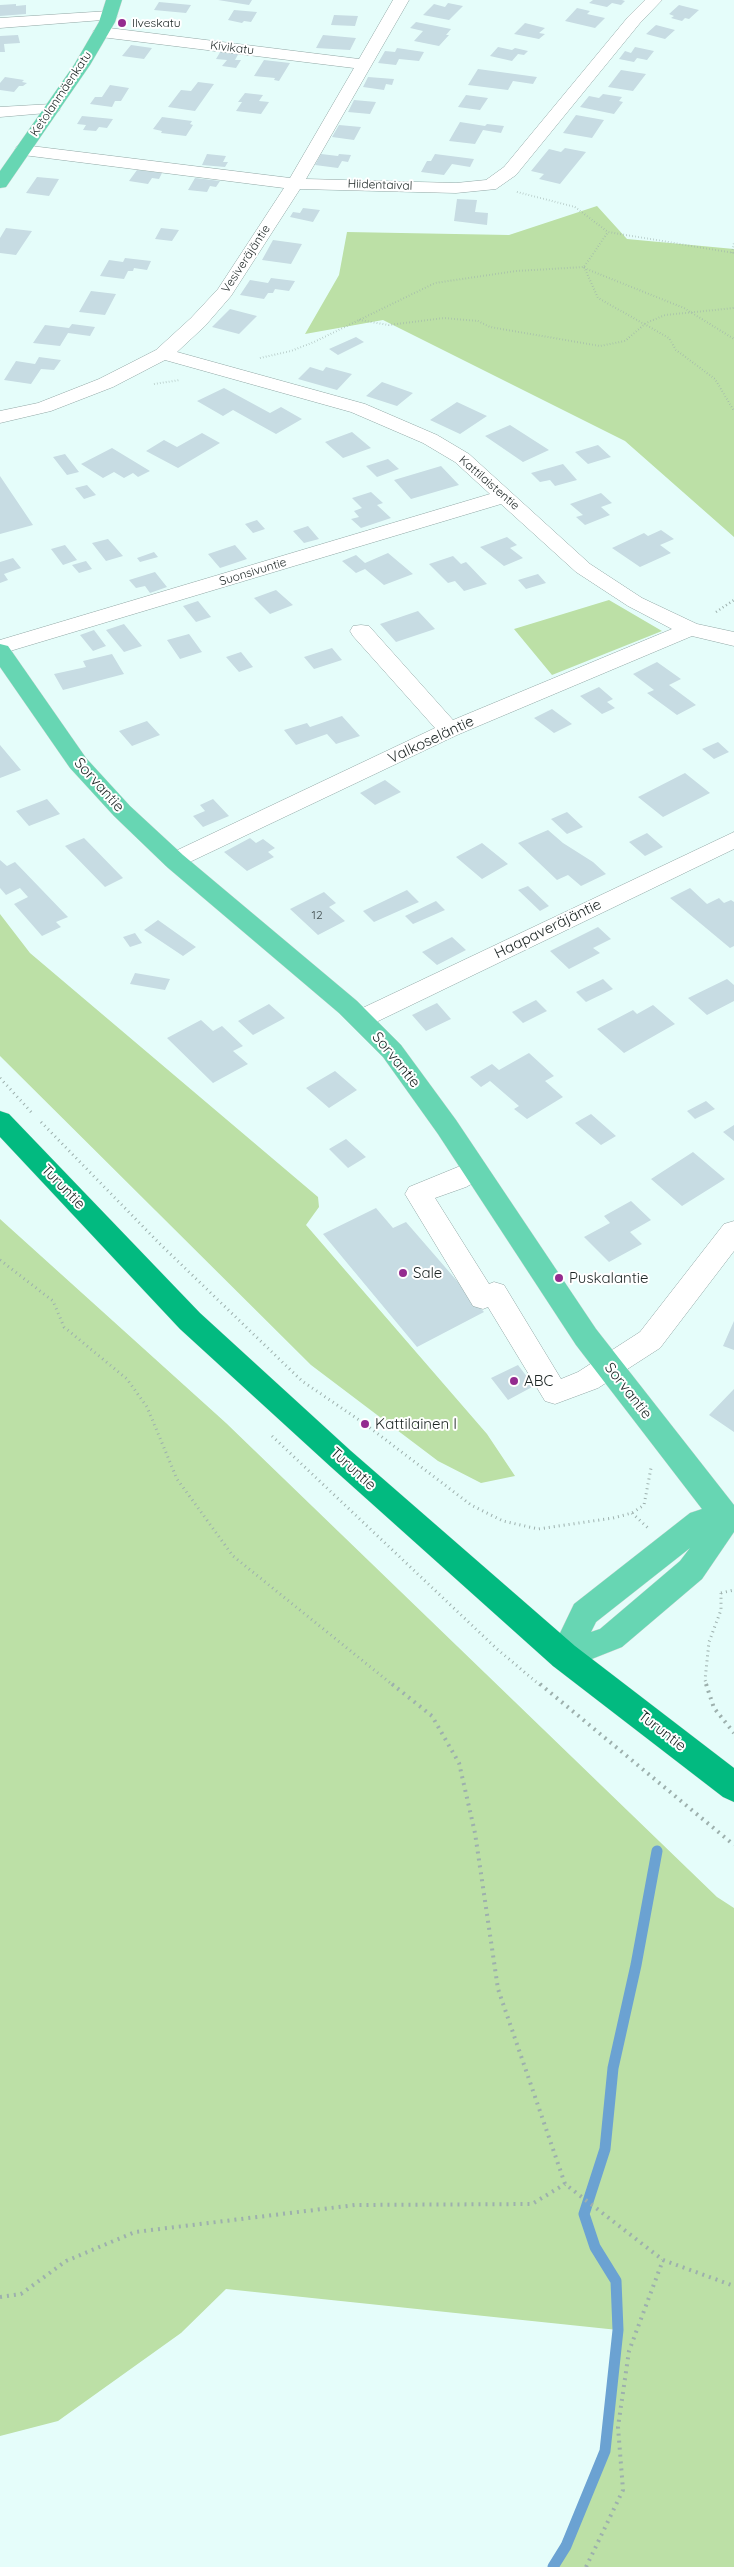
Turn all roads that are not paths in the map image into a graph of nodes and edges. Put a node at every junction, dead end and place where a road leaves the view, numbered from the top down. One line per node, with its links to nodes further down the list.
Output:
1 (114, 0): 4 (main road, Ketolanmäenkatu)
2 (401, 0): 7 (street, Vesiveräjäntie)
3 (654, 0): 12 (street, Hiidentaival)
4 (109, 16): 5 (street); 6 (main road, Ketolanmäenkatu)
5 (0, 22)
6 (101, 32): 7 (street, Kivikatu); 8 (main road, Ketolanmäenkatu)
7 (363, 64): 12 (street, Vesiveräjäntie)
8 (52, 109): 9 (street); 10 (main road, Ketolanmäenkatu)
9 (0, 112)
10 (24, 150): 11 (main road, Ketolanmäenkatu); 12 (street, Hiidentaival)
11 (0, 183)
12 (295, 184): 13 (street, Vesiveräjäntie)
13 (162, 354): 14 (street, Vesiveräjäntie); 15 (street, Kattilaistentie)
14 (0, 417)
15 (506, 496): 16 (street, Kattilaistentie); 19 (street, Suonsivuntie)
16 (690, 629): 18 (street, Kattilaistentie); 20 (street, Valkoseläntie)
17 (361, 631): 20 (street)
18 (734, 639)
19 (0, 649): 22 (main road, Sorvantie)
20 (450, 730): 22 (street, Valkoseläntie)
21 (734, 840): 23 (street, Haapaveräjäntie)
22 (175, 861): 23 (main road, Sorvantie)
23 (361, 1019): 25 (main road, Sorvantie)
24 (0, 1121): 29 (highway, Turuntie)
25 (475, 1170): 27 (main road, Sorvantie); 27 (street)
26 (734, 1231): 27 (street)
27 (610, 1368): 28 (main road, Sorvantie)
28 (728, 1517): 29 (main road)
29 (564, 1656): 30 (highway, Turuntie)
30 (734, 1787)

